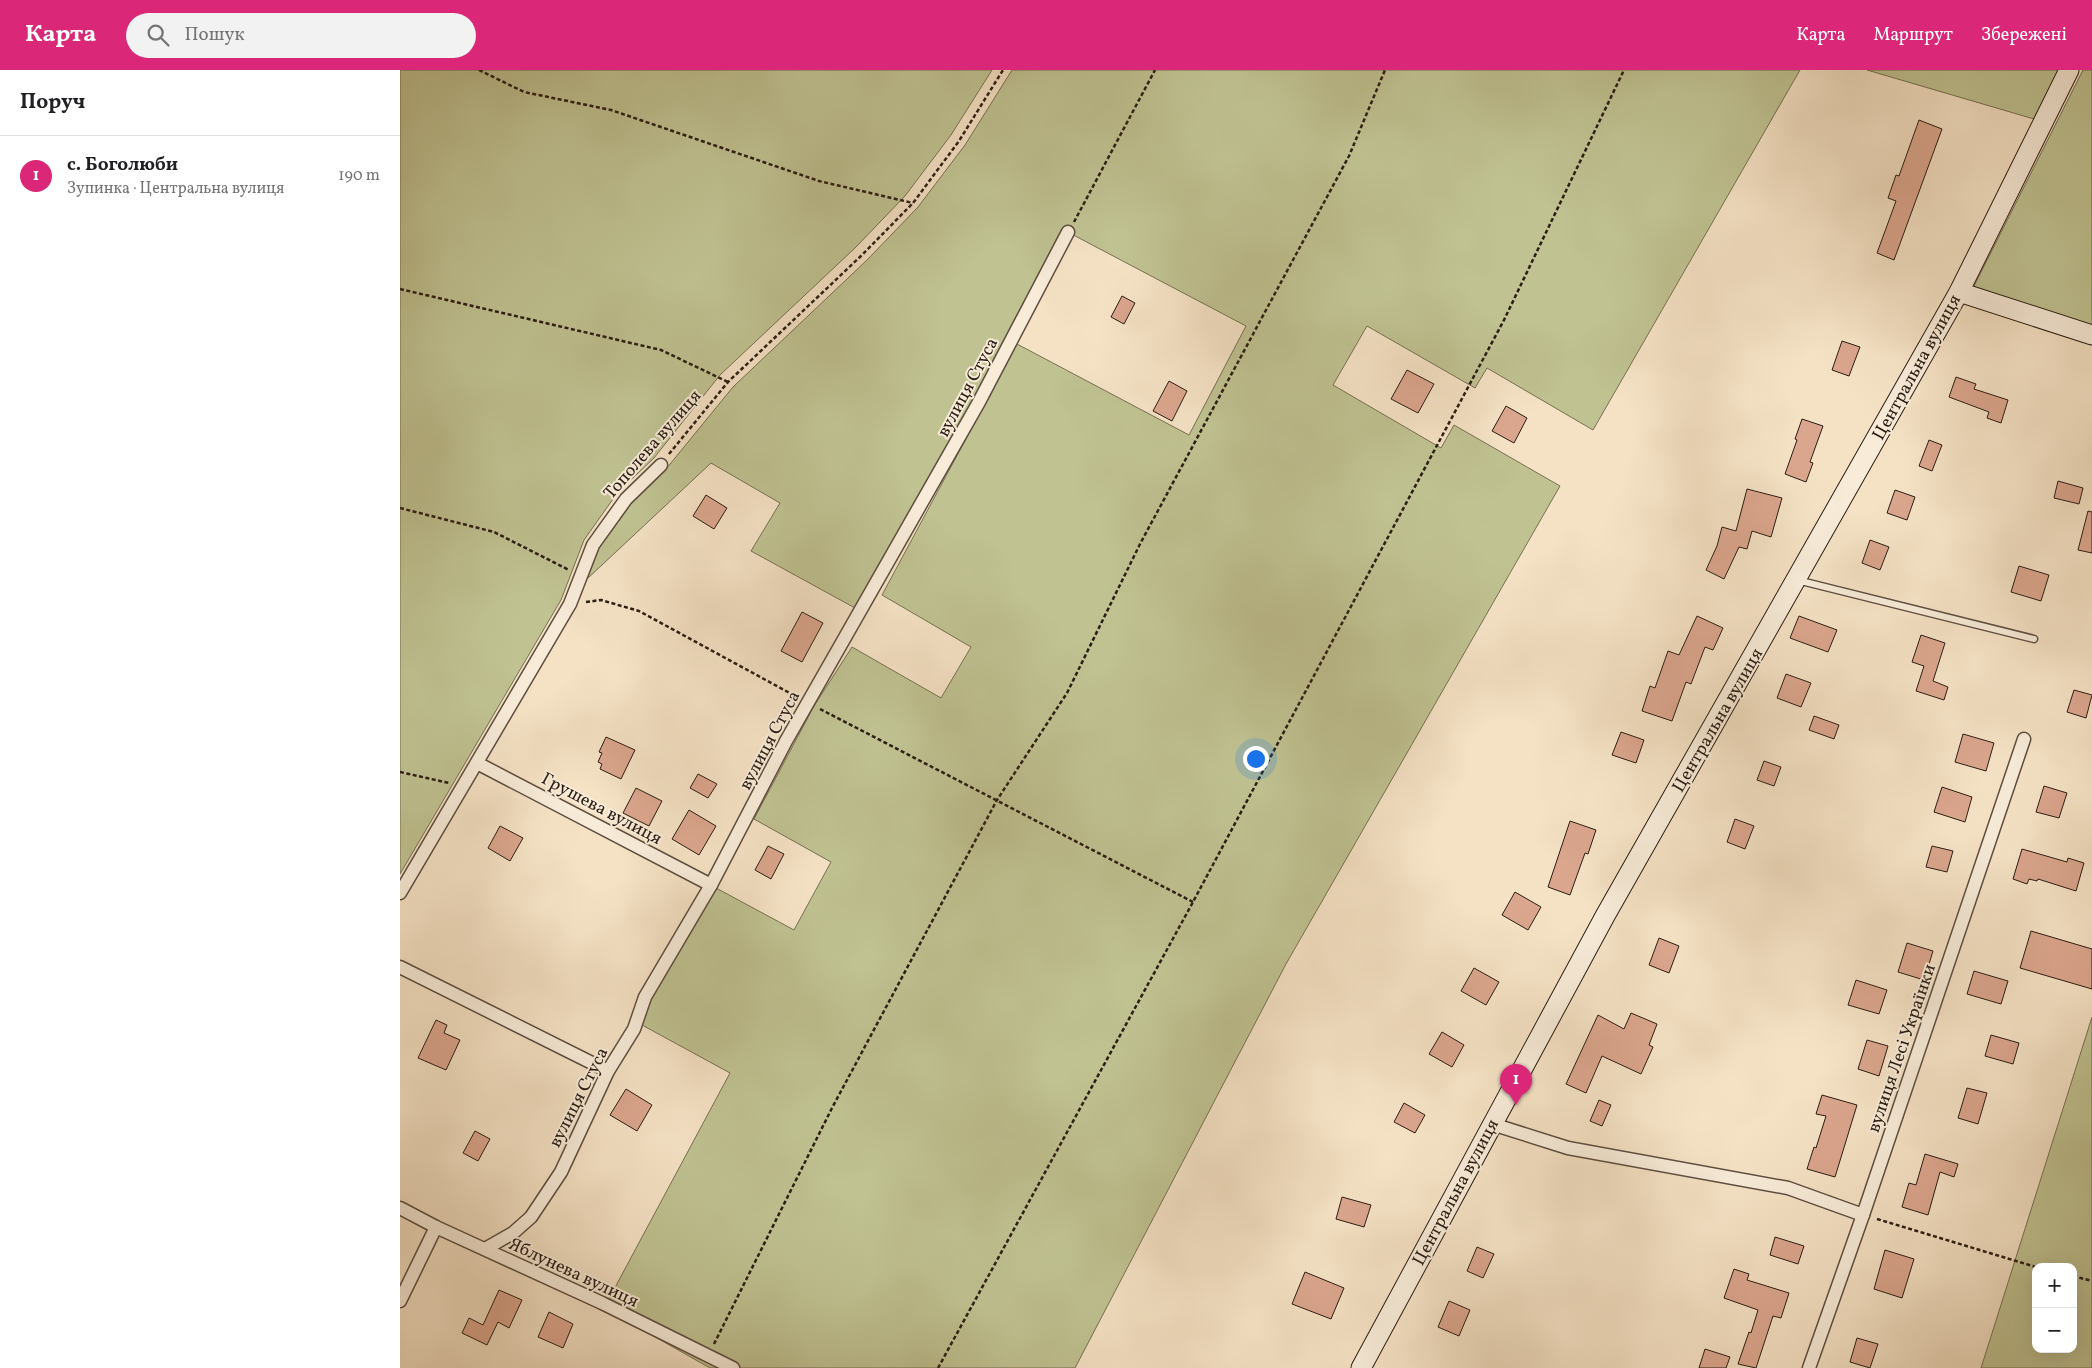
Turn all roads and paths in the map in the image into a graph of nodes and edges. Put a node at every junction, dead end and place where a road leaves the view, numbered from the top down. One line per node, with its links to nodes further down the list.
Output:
1 (479, 70): 7 (path)
2 (1003, 70): 7 (path, Тополева вулиця)
3 (1155, 70): 8 (path)
4 (1385, 70): 24 (path)
5 (1624, 70): 27 (path)
6 (2069, 70): 10 (street, Центральна вулиця)
7 (913, 202): 12 (path, Тополева вулиця)
8 (1068, 232): 19 (street, вулиця Стуса)
9 (400, 289): 12 (path)
10 (1959, 292): 11 (street); 16 (street, Центральна вулиця)
11 (2092, 336)
12 (728, 382): 13 (path, Тополева вулиця)
13 (661, 465): 15 (street, Тополева вулиця)
14 (400, 508): 15 (path)
15 (581, 576): 17 (street, Тополева вулиця)
16 (1796, 580): 18 (lane); 30 (street, Центральна вулиця)
17 (570, 604): 19 (path); 21 (street, Тополева вулиця)
18 (2034, 640)
19 (808, 703): 24 (path); 25 (street, вулиця Стуса)
20 (2024, 740): 32 (street, вулиця Лесі Українки)
21 (477, 763): 23 (street, Тополева вулиця); 25 (street, Грушева вулиця)
22 (400, 772): 23 (path)
23 (463, 786): 26 (street, Тополева вулиця)
24 (997, 800): 27 (path); 39 (path)
25 (710, 885): 29 (street, вулиця Стуса)
26 (400, 893)
27 (1193, 902): 41 (path)
28 (400, 966): 29 (street)
29 (608, 1071): 34 (street, вулиця Стуса)
30 (1492, 1124): 32 (street); 42 (street, Центральна вулиця)
31 (400, 1208): 33 (street, Яблунева вулиця)
32 (1863, 1215): 35 (path); 43 (street, вулиця Лесі Українки)
33 (436, 1227): 34 (street, Яблунева вулиця); 38 (street)
34 (485, 1249): 39 (street, Яблунева вулиця)
35 (2032, 1266)
36 (2077, 1277): 37 (path)
37 (2092, 1281)
38 (400, 1301)
39 (708, 1357): 40 (street, Яблунева вулиця)
40 (733, 1368)
41 (938, 1368)
42 (1361, 1368)
43 (1809, 1368)

